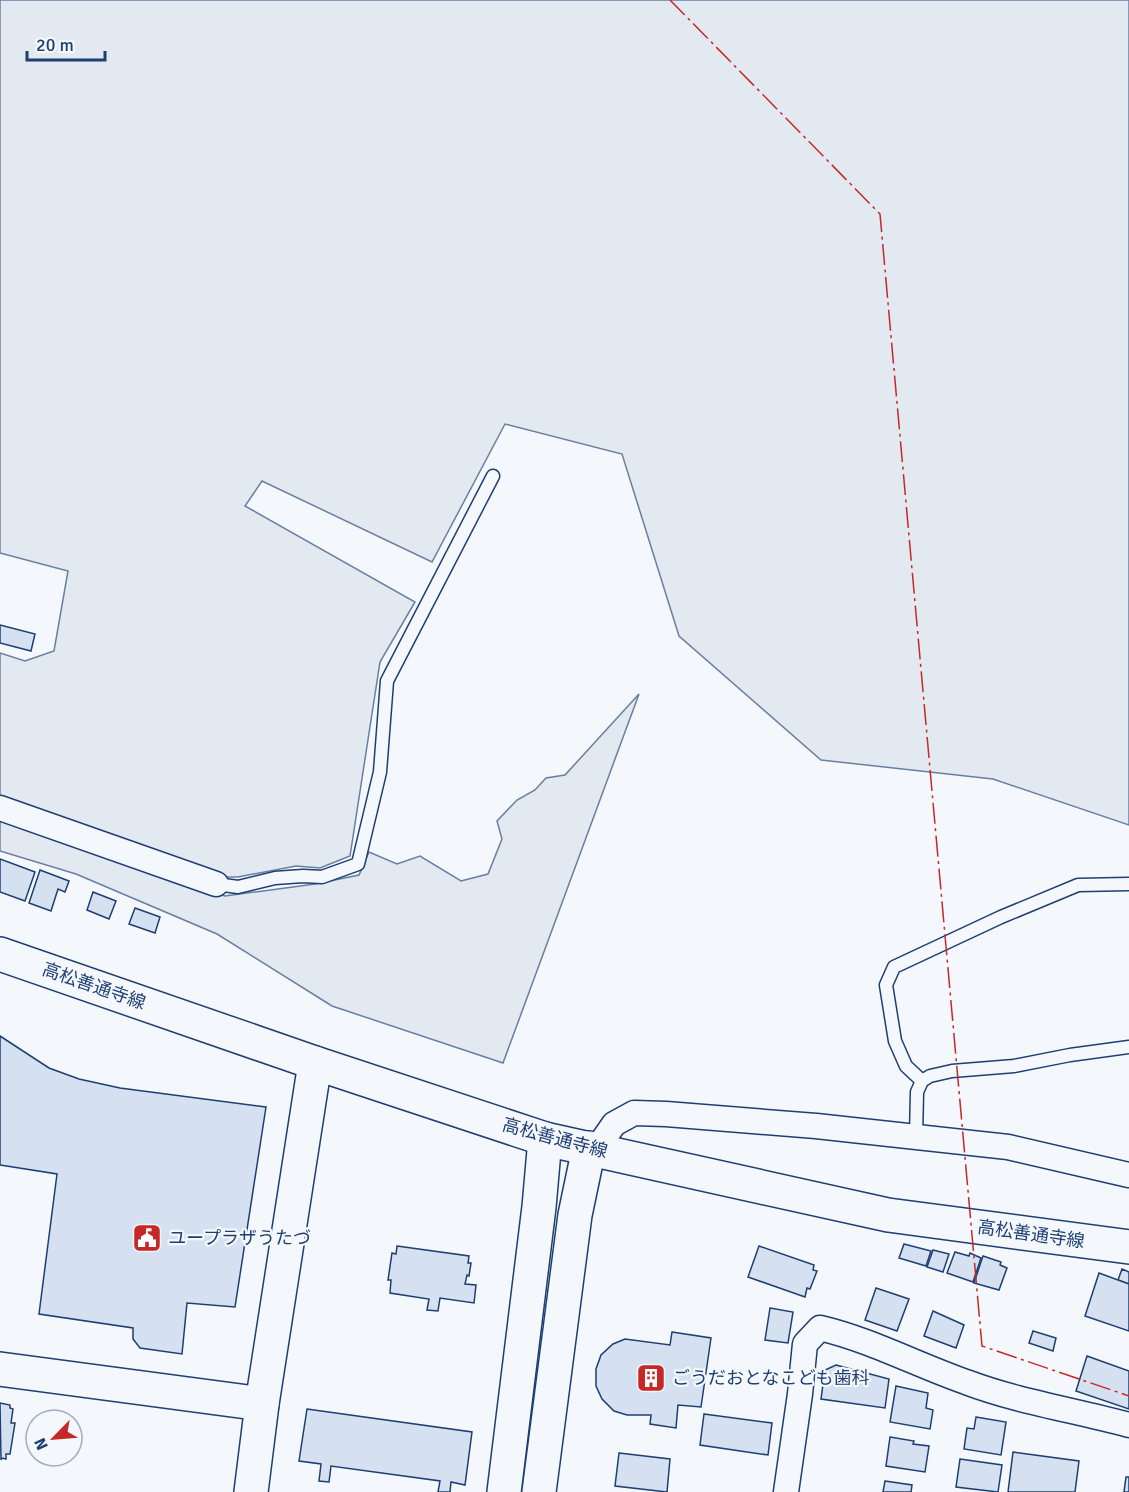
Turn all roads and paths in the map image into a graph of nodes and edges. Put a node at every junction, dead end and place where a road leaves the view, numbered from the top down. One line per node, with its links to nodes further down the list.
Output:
1 (493, 476): 3 (lane)
2 (0, 808): 3 (street)
3 (216, 884)
4 (1129, 884): 8 (lane)
5 (0, 954): 7 (street, 高松善通寺線)
6 (1129, 1047): 8 (lane)
7 (315, 1063): 10 (street, 高松善通寺線); 15 (street)
8 (922, 1081): 9 (lane)
9 (916, 1137): 11 (street); 12 (street)
10 (545, 1139): 11 (street, 高松善通寺線); 18 (street)
11 (593, 1149): 13 (street, 高松善通寺線); 19 (street)
12 (1129, 1175)
13 (1129, 1247)
14 (0, 1369): 15 (street)
15 (262, 1404): 17 (street)
16 (1129, 1425): 20 (street)
17 (251, 1492)
18 (504, 1492)
19 (538, 1492)
20 (786, 1492)

